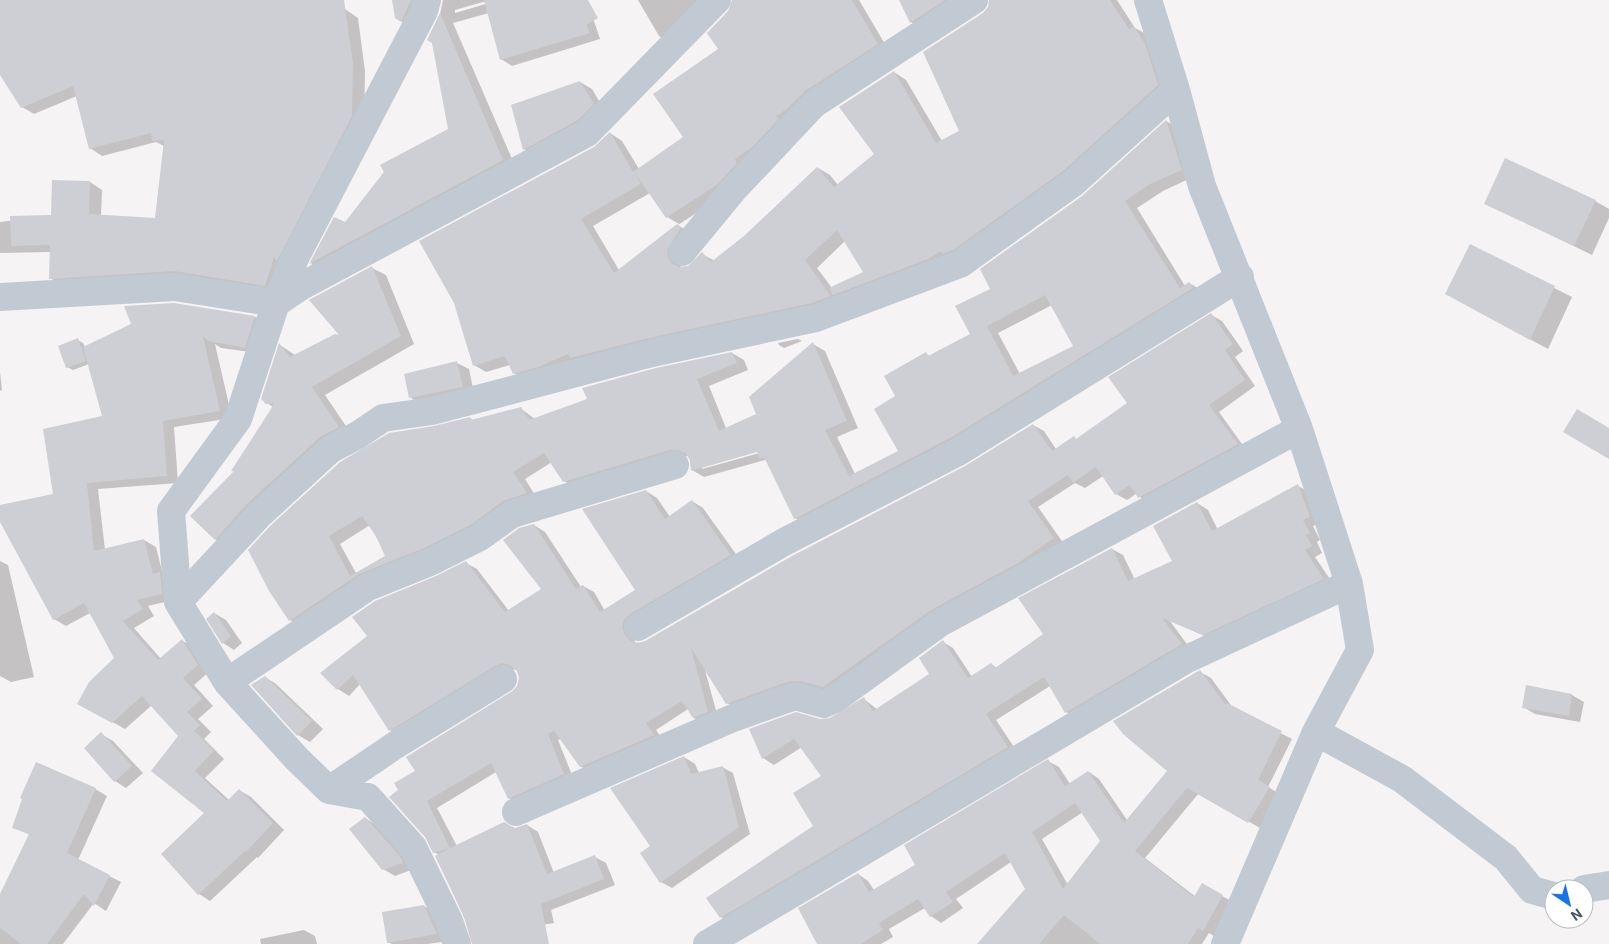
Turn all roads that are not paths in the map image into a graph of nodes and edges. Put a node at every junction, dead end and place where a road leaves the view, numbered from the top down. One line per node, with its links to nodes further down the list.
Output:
1 (426, 0): 9 (street)
2 (716, 0): 9 (street)
3 (974, 0): 6 (street)
4 (1148, 0): 5 (street)
5 (1176, 90): 7 (street); 13 (street)
6 (682, 252)
7 (1240, 277): 10 (street); 14 (street)
8 (0, 297): 9 (street)
9 (276, 303): 13 (street)
10 (1299, 429): 12 (street); 19 (street)
11 (675, 465): 16 (street)
12 (1349, 584): 17 (street); 23 (street)
13 (178, 602): 16 (street)
14 (638, 627)
15 (503, 679): 18 (street)
16 (227, 682): 18 (street)
17 (1316, 732): 22 (street); 26 (street)
18 (329, 790): 24 (street)
19 (516, 812)
20 (1609, 885): 21 (street)
21 (1594, 888)
22 (1544, 893)
23 (737, 936): 25 (street)
24 (457, 944)
25 (707, 944)
26 (1226, 944)

